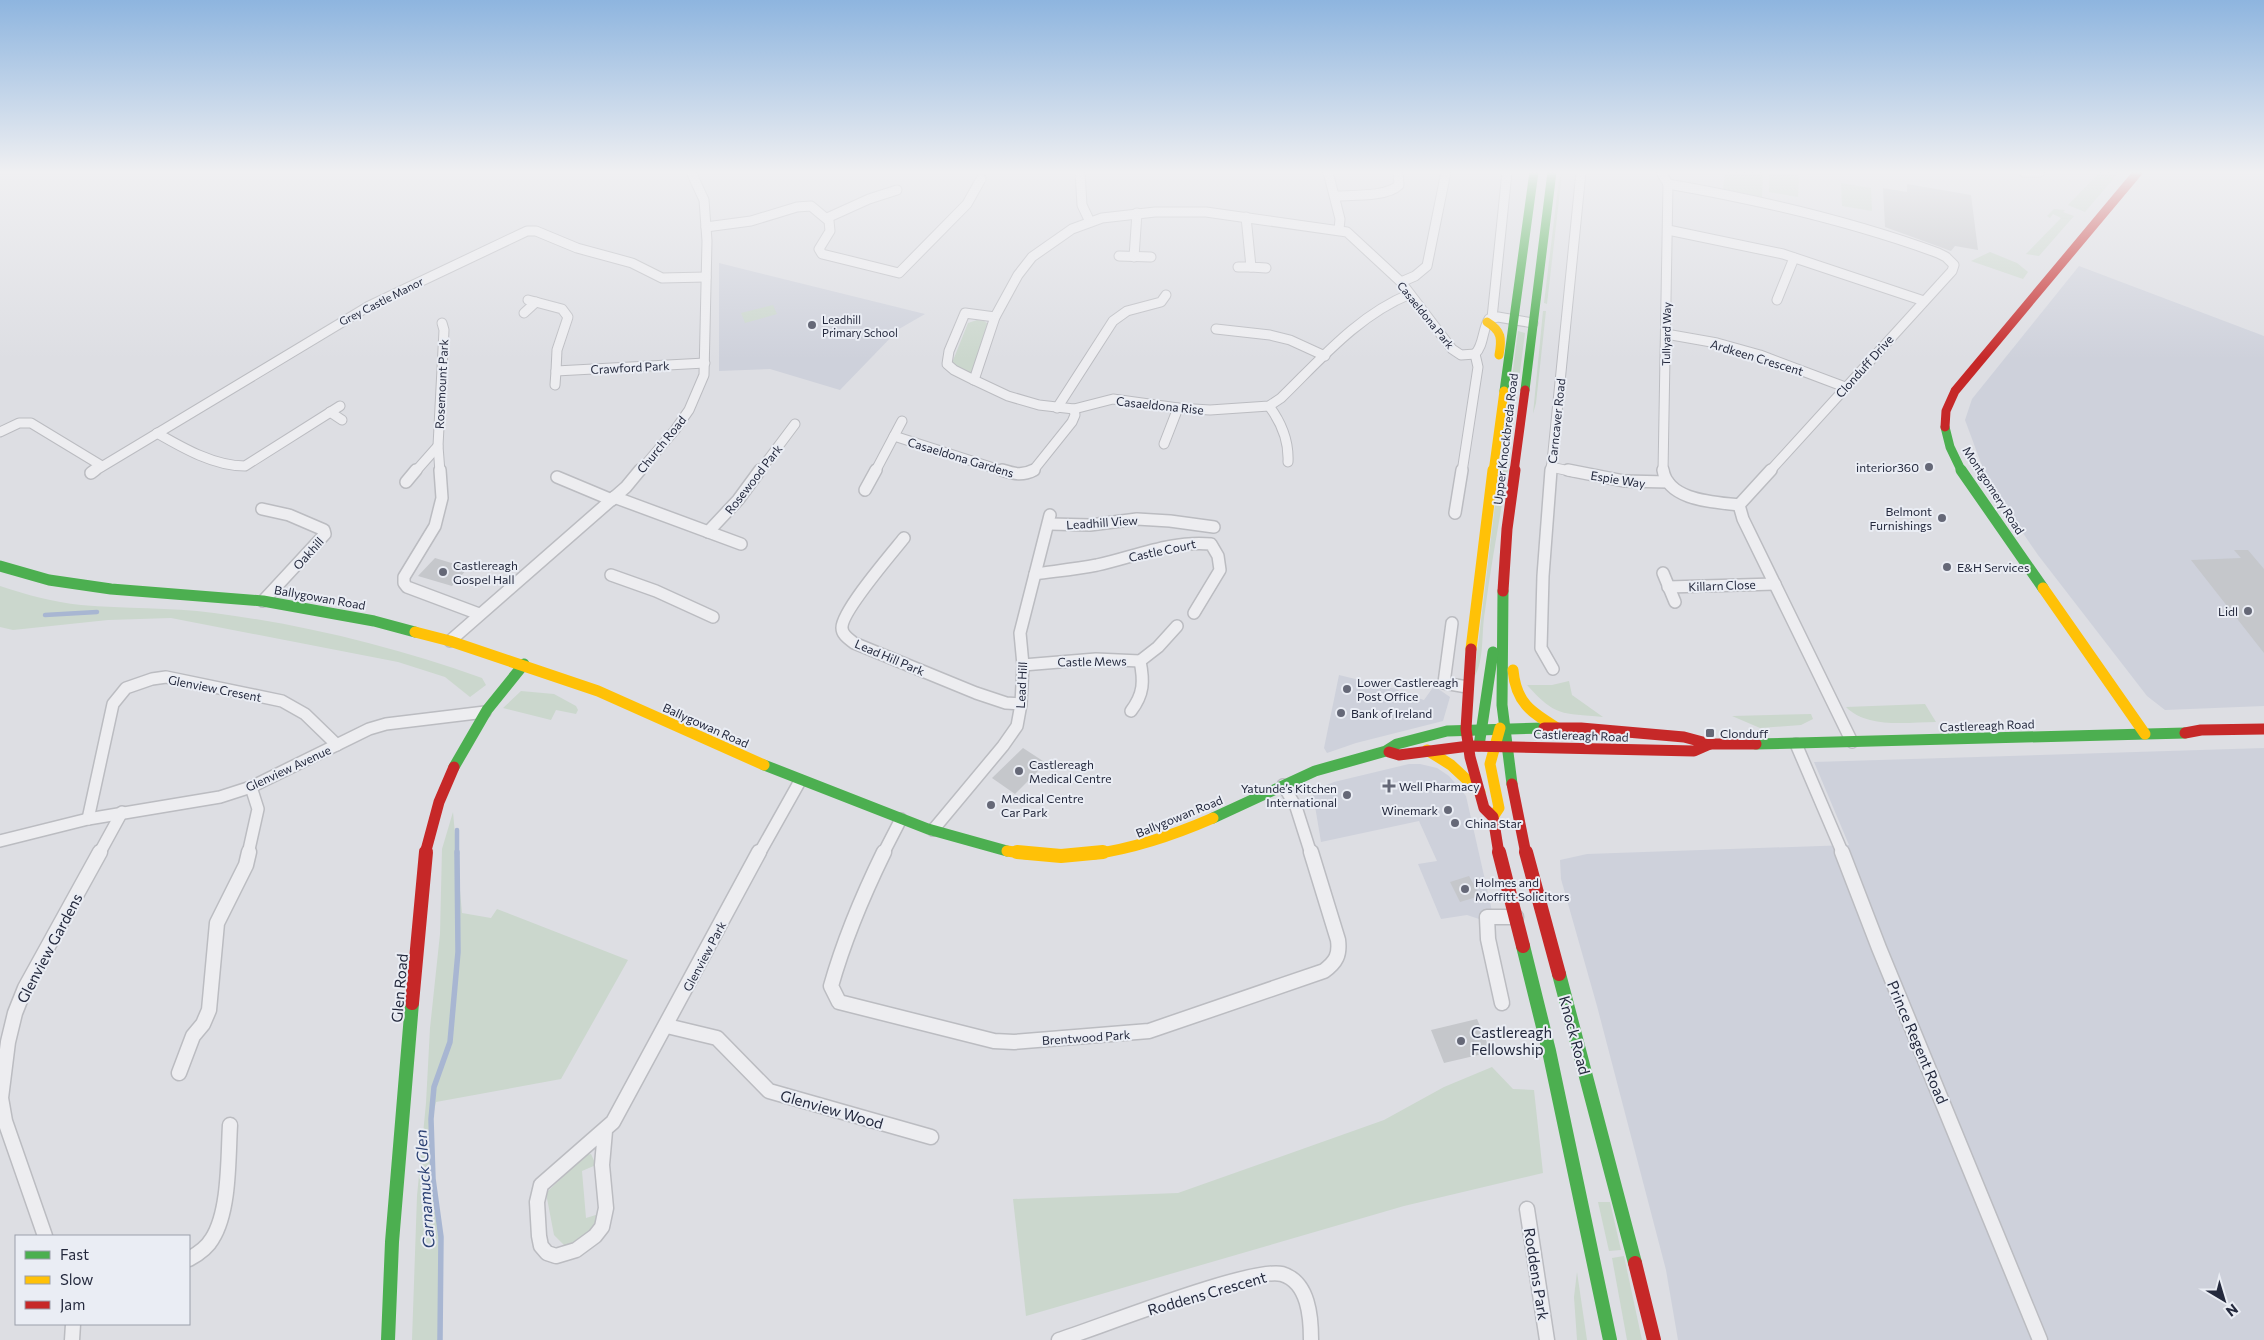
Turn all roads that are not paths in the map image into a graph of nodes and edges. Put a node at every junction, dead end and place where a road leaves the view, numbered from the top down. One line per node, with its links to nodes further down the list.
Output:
1 (520, 235): 59 (street, Grey Castle Manor)
2 (545, 235): 28 (street, Grey Castle Manor)
3 (706, 235): 28 (street, Church Road)
4 (828, 235): 26 (street)
5 (937, 235): 26 (street)
6 (1064, 235): 35 (street, Casaeldona Park)
7 (1135, 235): 20 (street)
8 (1248, 235): 24 (street)
9 (1351, 235): 29 (street, Casaeldona Park)
10 (1433, 235): 29 (street)
11 (1499, 235): 36 (street)
12 (1526, 235): 37 (main road, Upper Knockbreda Road)
13 (1544, 235): 39 (main road, Upper Knockbreda Road)
14 (1574, 235): 67 (street, Carncaver Road)
15 (1668, 235): 41 (street, Tullyard Way)
16 (1692, 235): 22 (street)
17 (1883, 235): 33 (street, Clonduff Drive)
18 (2086, 235): 112 (main road, Montgomery Road)
19 (1119, 256): 20 (street)
20 (1134, 256): 21 (street)
21 (1151, 257)
22 (1794, 258): 32 (street); 33 (street)
23 (1238, 267): 24 (street)
24 (1252, 268): 25 (street)
25 (1266, 268)
26 (899, 273): 27 (street)
27 (910, 275)
28 (706, 277): 44 (street, Church Road)
29 (1401, 282): 30 (street, Casaeldona Park)
30 (1410, 294): 42 (street, Casaeldona Park); 43 (street)
31 (1166, 295): 51 (street)
32 (1777, 300)
33 (1924, 301): 48 (street, Clonduff Drive)
34 (524, 313): 45 (street)
35 (995, 317): 46 (street, Casaeldona Park); 46 (street)
36 (1489, 320): 37 (street); 42 (street); 63 (main road)
37 (1514, 320): 39 (street); 63 (main road, Upper Knockbreda Road)
38 (442, 323): 62 (street, Rosemount Park)
39 (1533, 323): 64 (main road, Upper Knockbreda Road)
40 (1216, 328): 43 (street)
41 (1666, 334): 48 (street, Ardkeen Crescent); 71 (street, Tullyard Way)
42 (1475, 354): 77 (street)
43 (1324, 356): 50 (street)
44 (705, 362): 45 (street, Crawford Park); 74 (street, Church Road)
45 (556, 371): 47 (street)
46 (974, 380): 51 (street)
47 (555, 384)
48 (1845, 387): 75 (street, Clonduff Drive)
49 (340, 406): 54 (street)
50 (1269, 406): 52 (street, Casaeldona Rise); 65 (street)
51 (1057, 408): 53 (street)
52 (1178, 408): 53 (street, Casaeldona Rise); 61 (street)
53 (1074, 409): 60 (street, Casaeldona Gardens)
54 (330, 412): 55 (street); 59 (street)
55 (342, 420)
56 (902, 421): 60 (street, Casaeldona Gardens)
57 (795, 424): 80 (street, Rosewood Park)
58 (0, 432): 66 (street)
59 (157, 433): 66 (street, Grey Castle Manor)
60 (894, 436): 73 (street, Casaeldona Gardens)
61 (1164, 444)
62 (438, 446): 70 (street, Rosemount Park); 94 (street, Rosemount Park)
63 (1495, 456): 103 (main road, Upper Knockbreda Road)
64 (1517, 459): 72 (main road); 92 (main road, Upper Knockbreda Road)
65 (1288, 462)
66 (102, 466): 68 (street, Grey Castle Manor)
67 (1551, 467): 71 (street, Espie Way); 102 (street, Carncaver Road)
68 (91, 473)
69 (557, 477): 74 (street)
70 (406, 482)
71 (1668, 482): 75 (street)
72 (1525, 488)
73 (865, 490)
74 (613, 499): 80 (street); 94 (street, Church Road)
75 (1740, 505): 88 (street)
76 (262, 509): 90 (street, Oakhill)
77 (1455, 513)
78 (1050, 519): 79 (street, Leadhill View); 86 (street, Lead Hill)
79 (1214, 527)
80 (708, 532): 82 (street)
81 (904, 538): 104 (street, Lead Hill Park)
82 (741, 544)
83 (1516, 565): 109 (main road)
84 (0, 566): 90 (main road, Ballygowan Road)
85 (1663, 573): 89 (street, Killarn Close)
86 (1035, 574): 93 (street, Castle Court); 101 (street, Lead Hill)
87 (610, 575): 95 (street)
88 (1775, 584): 89 (street, Killarn Close); 113 (street)
89 (1668, 587): 91 (street, Killarn Close)
90 (263, 601): 98 (main road, Ballygowan Road)
91 (1675, 602)
92 (1502, 606): 107 (main road); 108 (main road, Upper Knockbreda Road)
93 (1194, 613)
94 (479, 614): 98 (street, Church Road)
95 (713, 617)
96 (1452, 623): 103 (street)
97 (1177, 626): 99 (street, Castle Mews)
98 (450, 641): 100 (main road, Ballygowan Road)
99 (1140, 660): 101 (street, Castle Mews); 105 (street)
100 (524, 664): 106 (main road, Glen Road); 122 (main road, Ballygowan Road)
101 (1023, 665): 104 (street, Lead Hill)
102 (1552, 669)
103 (1467, 686): 110 (main road, Upper Knockbreda Road)
104 (1021, 704): 130 (street, Lead Hill)
105 (1131, 711)
106 (485, 712): 116 (street, Glenview Avenue); 146 (main road, Glen Road)
107 (1483, 728): 108 (main road, Castlereagh Road); 110 (main road, Ballygowan Road); 117 (main road)
108 (1502, 728): 109 (main road, Castlereagh Road); 118 (main road); 119 (main road, Knock Road)
109 (1557, 728): 114 (main road, Castlereagh Road)
110 (1466, 729): 117 (main road, Upper Knockbreda Road); 121 (main road, Ballygowan Road)
111 (2264, 729): 112 (main road, Castlereagh Road)
112 (2145, 734): 113 (main road, Castlereagh Road)
113 (1852, 742): 115 (main road, Castlereagh Road)
114 (1710, 744): 115 (main road, Castlereagh Road); 119 (main road, Castlereagh Road)
115 (1796, 744): 152 (street, Prince Regent Road)
116 (337, 745): 124 (street, Glenview Avenue); 128 (street, Glenview Cresent)
117 (1474, 746): 118 (main road, Castlereagh Road); 120 (main road, Ballygowan Road); 125 (main road)
118 (1495, 747): 119 (main road, Castlereagh Road); 127 (main road)
119 (1507, 747): 151 (main road, Knock Road)
120 (1427, 750): 121 (main road, Ballygowan Road); 125 (main road)
121 (1386, 751): 123 (main road, Ballygowan Road)
122 (800, 780): 129 (main road, Ballygowan Road); 134 (street, Glenview Park)
123 (1283, 785): 129 (street, Brentwood Park); 130 (main road, Ballygowan Road)
124 (251, 787): 126 (street, Glenview Avenue); 135 (street)
125 (1480, 792): 127 (main road)
126 (122, 812): 128 (street, Glenview Avenue); 142 (street, Glenview Gardens)
127 (1492, 817): 132 (main road)
128 (88, 818): 131 (street, Glenview Avenue)
129 (901, 819): 130 (main road, Ballygowan Road)
130 (933, 830)
131 (0, 841)
132 (1516, 917): 133 (street); 141 (main road)
133 (1502, 1003)
134 (666, 1026): 137 (street, Glenview Park); 138 (street, Glenview Wood)
135 (179, 1073)
136 (230, 1125): 143 (street)
137 (605, 1131): 137 (street, Glenview Park)
138 (930, 1137)
139 (1587, 1175): 141 (main road)
140 (1527, 1209): 149 (street, Roddens Park)
141 (1588, 1230): 150 (main road)
142 (45, 1235)
143 (190, 1258)
144 (73, 1325): 145 (street)
145 (72, 1340)
146 (388, 1340)
147 (1059, 1340): 148 (street, Roddens Crescent)
148 (1311, 1340)
149 (1547, 1340)
150 (1610, 1340)
151 (1654, 1340)
152 (2040, 1340)

